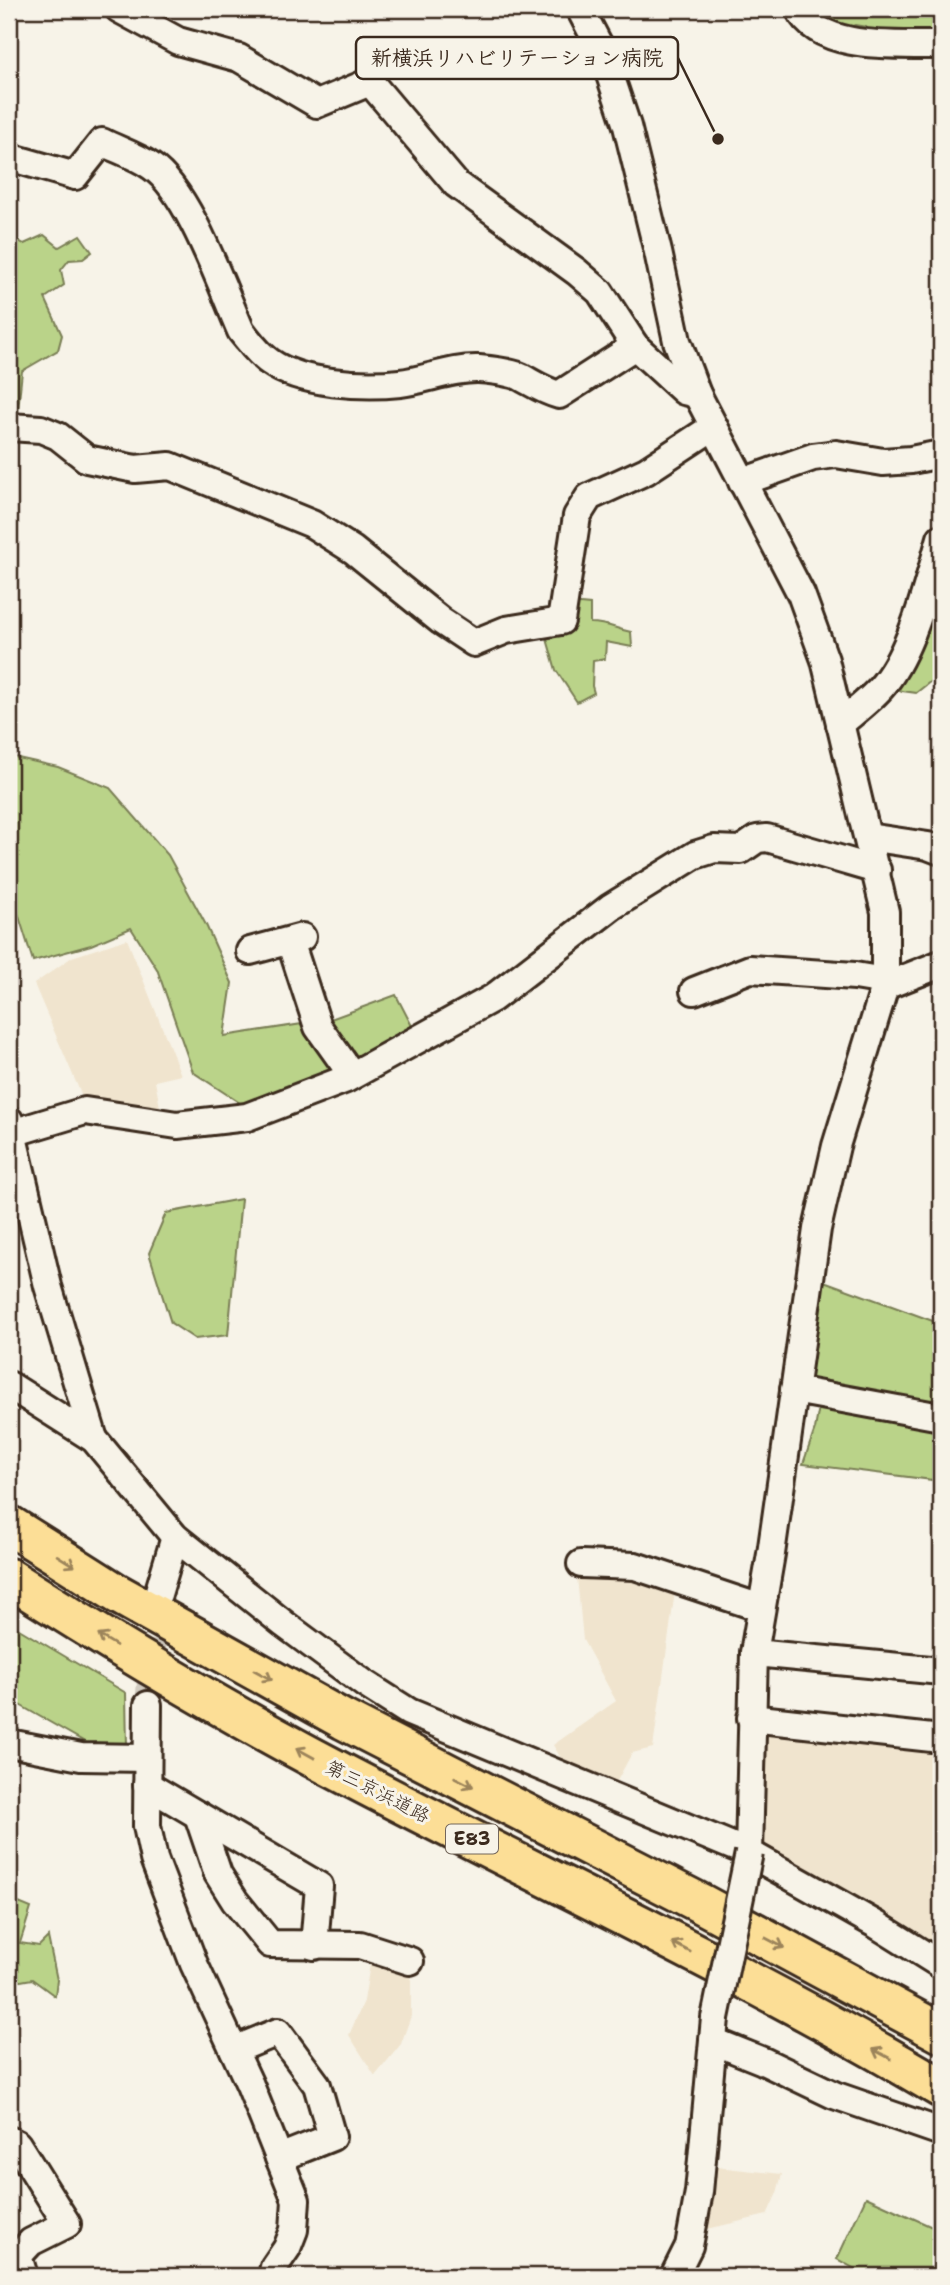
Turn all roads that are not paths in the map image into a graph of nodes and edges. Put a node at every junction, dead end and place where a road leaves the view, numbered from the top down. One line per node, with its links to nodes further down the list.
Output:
1 (120, 9): 6 (street)
2 (580, 9): 7 (street)
3 (799, 9): 4 (street)
4 (941, 45)
5 (9, 157): 6 (street)
6 (635, 346): 7 (street)
7 (697, 394): 9 (street)
8 (9, 427): 9 (street)
9 (713, 427): 11 (street)
10 (941, 454): 11 (street)
11 (742, 482): 13 (street)
12 (941, 538): 13 (street)
13 (840, 724): 14 (street)
14 (868, 837): 15 (street); 16 (street)
15 (941, 850)
16 (877, 870): 19 (street); 21 (street)
17 (250, 951): 21 (street)
18 (941, 964): 19 (street)
19 (885, 983): 20 (street); 24 (street)
20 (694, 991)
21 (352, 1075): 22 (street)
22 (10, 1127): 26 (street)
23 (9, 1385): 26 (street)
24 (794, 1390): 25 (street); 32 (street)
25 (941, 1417)
26 (94, 1439): 28 (street)
27 (9, 1525): 47 (highway, E83, one-way to 47)
28 (175, 1537): 31 (street); 42 (street)
29 (581, 1564): 32 (street)
30 (9, 1578): 49 (highway, 第三京浜道路 / E83, one-way to 30)
31 (158, 1594)
32 (761, 1608): 33 (street)
33 (754, 1653): 34 (street); 36 (street)
34 (941, 1671)
35 (148, 1705): 39 (street)
36 (751, 1718): 37 (street); 42 (street)
37 (941, 1739)
38 (9, 1743): 39 (street)
39 (147, 1758): 40 (street)
40 (147, 1785): 41 (street); 48 (street)
41 (198, 1815): 43 (street); 43 (street)
42 (749, 1853): 45 (street); 46 (street, bridge)
43 (314, 1946): 44 (street)
44 (410, 1961)
45 (941, 1965)
46 (714, 2029): 50 (street); 55 (street)
47 (941, 2034)
48 (234, 2050): 52 (street); 52 (street)
49 (941, 2088)
50 (941, 2132)
51 (9, 2140): 53 (street)
52 (279, 2158): 54 (street)
53 (24, 2276)
54 (272, 2276)
55 (674, 2276)

